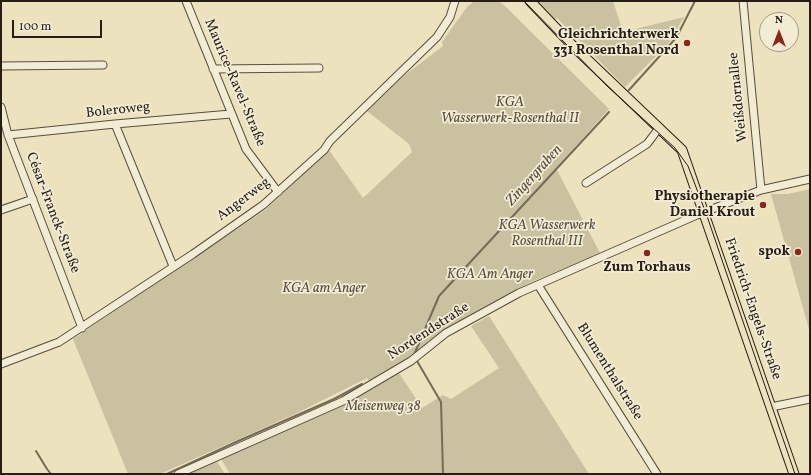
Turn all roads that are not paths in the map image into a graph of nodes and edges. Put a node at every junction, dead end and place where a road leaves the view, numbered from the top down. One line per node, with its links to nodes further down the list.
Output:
1 (186, 1): 8 (street, Maurice-Ravel-Straße)
2 (455, 1): 17 (street, Angerweg)
3 (530, 1): 12 (main road, Friedrich-Engels-Straße)
4 (743, 1): 16 (street, Weißdornallee)
5 (103, 65): 6 (street)
6 (1, 66)
7 (319, 68): 8 (street)
8 (213, 69): 10 (street, Maurice-Ravel-Straße)
9 (1, 107): 13 (street, César-Franck-Straße)
10 (231, 114): 11 (street, Boleroweg); 17 (street, Maurice-Ravel-Straße)
11 (115, 124): 13 (street, Boleroweg); 21 (street)
12 (659, 128): 15 (street); 20 (main road, Friedrich-Engels-Straße)
13 (8, 135): 18 (street, César-Franck-Straße)
14 (810, 179): 16 (street, Nordendstraße)
15 (586, 183)
16 (761, 190): 20 (street, Nordendstraße)
17 (278, 192): 21 (street, Angerweg)
18 (33, 199): 19 (street); 23 (street, César-Franck-Straße)
19 (1, 210)
20 (704, 212): 22 (street, Nordendstraße); 26 (main road, Friedrich-Engels-Straße)
21 (173, 266): 23 (street, Angerweg)
22 (538, 285): 27 (street, Nordendstraße); 28 (street, Blumenthalstraße)
23 (82, 328): 24 (street, Angerweg)
24 (1, 364)
25 (810, 399): 26 (street)
26 (771, 407): 29 (main road, Friedrich-Engels-Straße)
27 (178, 474)
28 (657, 474)
29 (794, 474)

